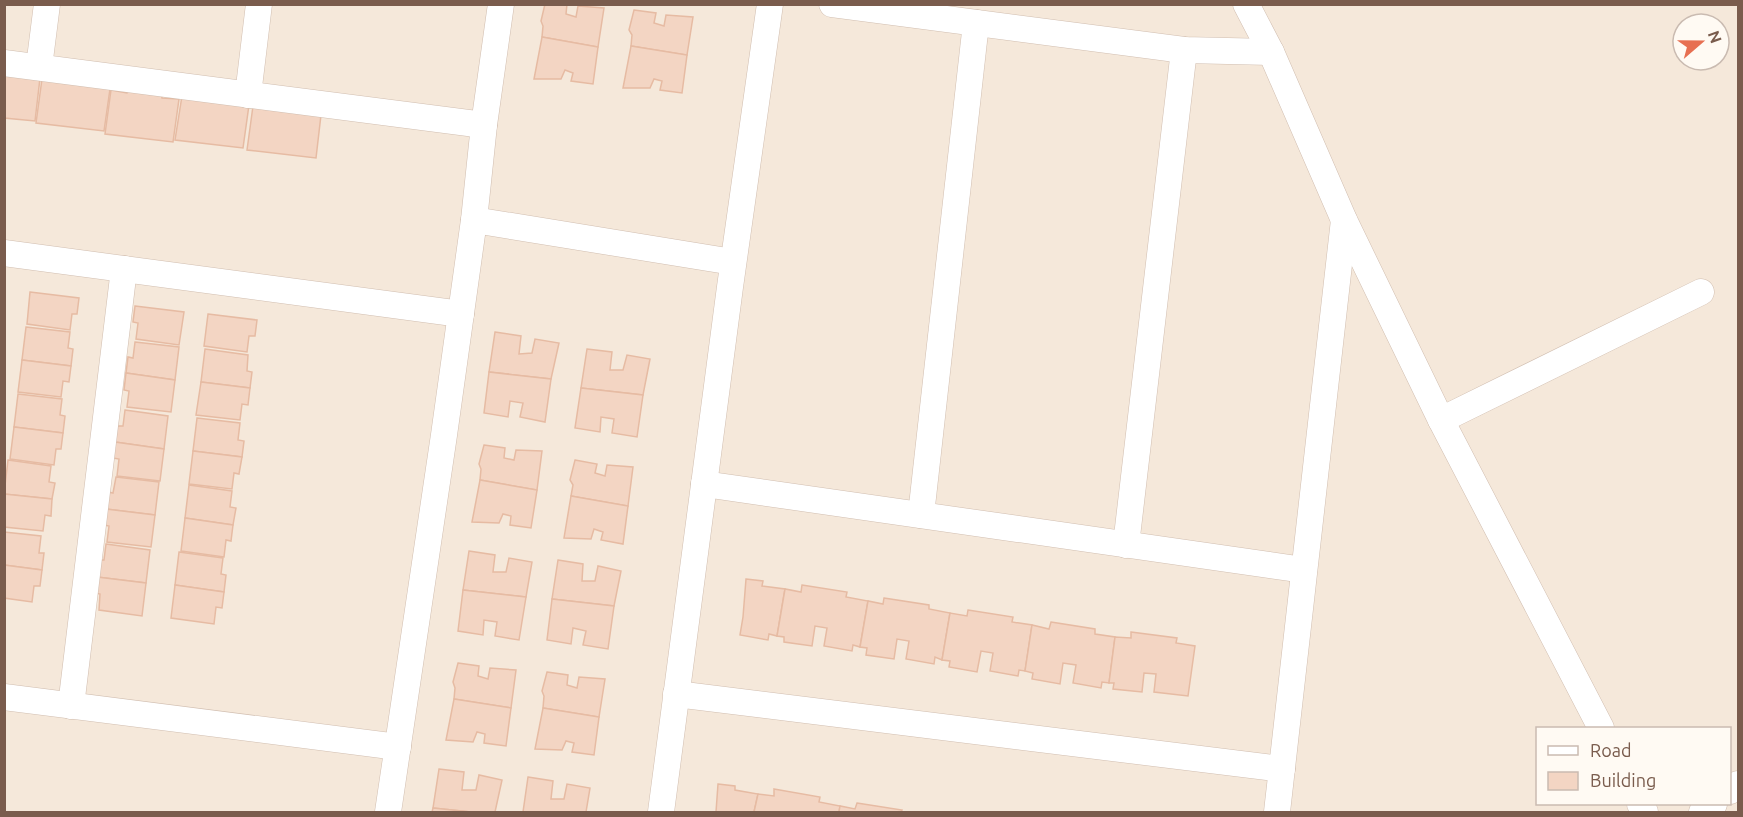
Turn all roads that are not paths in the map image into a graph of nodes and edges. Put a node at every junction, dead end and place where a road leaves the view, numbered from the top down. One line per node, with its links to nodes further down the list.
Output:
1 (47, 4): 11 (street)
2 (259, 4): 12 (street)
3 (501, 4): 13 (street)
4 (770, 4): 17 (street)
5 (832, 4): 7 (street)
6 (1246, 4): 9 (street)
7 (976, 23): 8 (street); 23 (street)
8 (1184, 50): 9 (street); 24 (street)
9 (1271, 52): 15 (street)
10 (4, 63): 11 (street)
11 (39, 68): 12 (street)
12 (248, 95): 13 (street)
13 (484, 125): 14 (street)
14 (474, 220): 17 (street); 20 (street)
15 (1344, 220): 21 (street); 25 (street)
16 (4, 253): 18 (street)
17 (734, 262): 22 (street)
18 (124, 269): 20 (street); 28 (street)
19 (1701, 292): 21 (street)
20 (461, 314): 30 (street)
21 (1441, 420): 29 (street)
22 (704, 484): 23 (street); 26 (street)
23 (921, 515): 24 (street)
24 (1126, 544): 25 (street)
25 (1304, 570): 31 (street)
26 (676, 694): 31 (street); 33 (street)
27 (4, 697): 28 (street)
28 (71, 706): 30 (street)
29 (1600, 727)
30 (398, 747): 32 (street)
31 (1282, 769): 34 (street)
32 (388, 813)
33 (661, 813)
34 (1277, 813)

